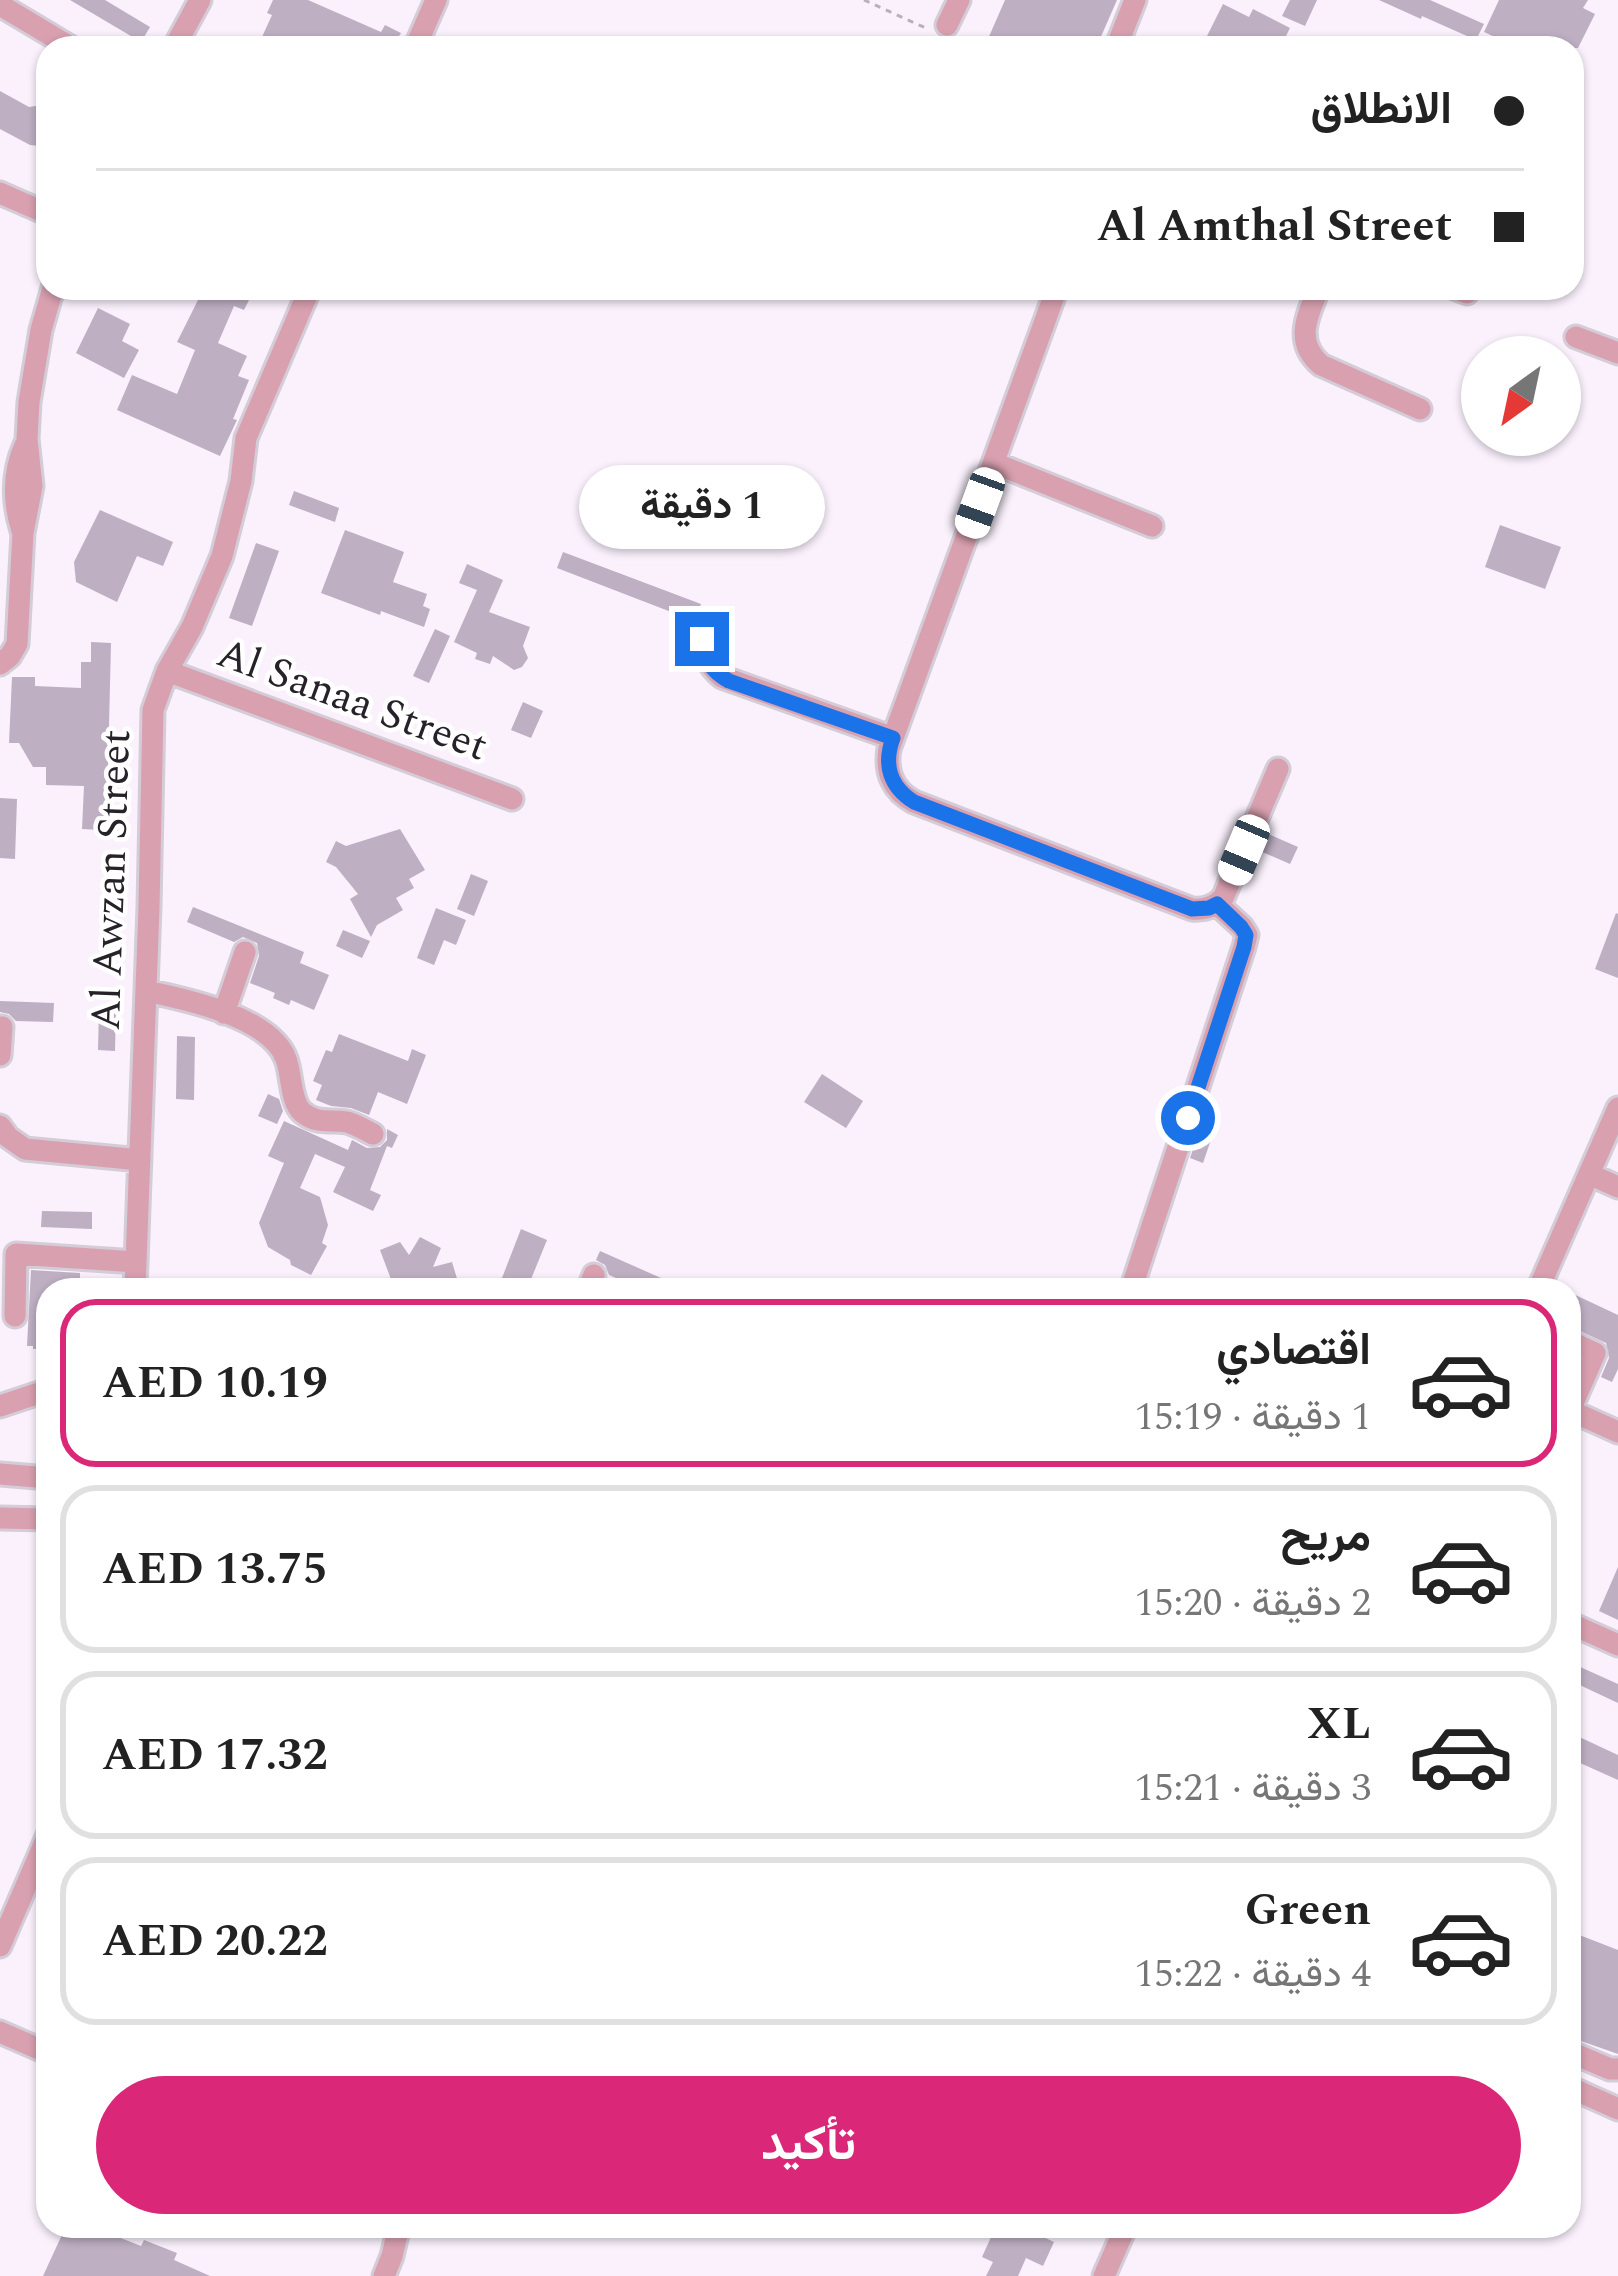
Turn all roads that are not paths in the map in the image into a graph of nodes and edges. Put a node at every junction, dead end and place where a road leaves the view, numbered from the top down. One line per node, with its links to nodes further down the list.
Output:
1 (200, 0): 8 (street)
2 (436, 0): 9 (street)
3 (959, 0): 6 (street)
4 (1135, 0): 10 (street)
5 (0, 4): 7 (street)
6 (946, 25)
7 (52, 36)
8 (180, 36)
9 (420, 36)
10 (1121, 36)
11 (0, 193): 12 (street)
12 (36, 209)
13 (50, 300): 23 (street)
14 (305, 300): 24 (street, Al Awzan Street)
15 (1053, 300): 20 (street)
16 (1314, 300): 19 (street)
17 (1581, 339): 18 (street)
18 (1618, 353)
19 (1420, 410)
20 (994, 464): 21 (street); 25 (street)
21 (1152, 526)
22 (704, 629): 25 (street)
23 (0, 664)
24 (166, 671): 27 (street, Al Sanaa Street); 30 (street, Al Awzan Street)
25 (893, 738): 28 (street)
26 (1278, 769): 28 (street)
27 (512, 799)
28 (1217, 904): 42 (street)
29 (245, 952): 31 (street)
30 (146, 991): 31 (street); 37 (street, Al Awzan Street)
31 (224, 1013): 36 (street)
32 (2, 1027): 33 (street)
33 (0, 1055)
34 (1618, 1108): 38 (street)
35 (0, 1126): 37 (street)
36 (373, 1134)
37 (140, 1160): 40 (street, Al Awzan Street)
38 (1589, 1174): 39 (street); 43 (street)
39 (1618, 1187)
40 (136, 1262): 41 (street, Al Awzan Street); 44 (street)
41 (135, 1278)
42 (1135, 1278)
43 (1543, 1278)
44 (15, 1316)
45 (1581, 1347): 46 (street)
46 (1581, 1384)
47 (36, 1394): 48 (street)
48 (0, 1406)
49 (1581, 1415): 50 (street)
50 (1618, 1432)
51 (0, 1474): 52 (street)
52 (36, 1477)
53 (0, 1518): 54 (street)
54 (36, 1519)
55 (1581, 1628): 56 (street)
56 (1618, 1645)
57 (36, 1877): 58 (street)
58 (0, 1946)
59 (0, 2032): 60 (street)
60 (36, 2048)
61 (1581, 2057): 62 (street)
62 (1618, 2069)
63 (1581, 2092): 64 (street)
64 (1618, 2108)
65 (397, 2238): 67 (street)
66 (1121, 2238): 68 (street)
67 (384, 2276)
68 (1104, 2276)

